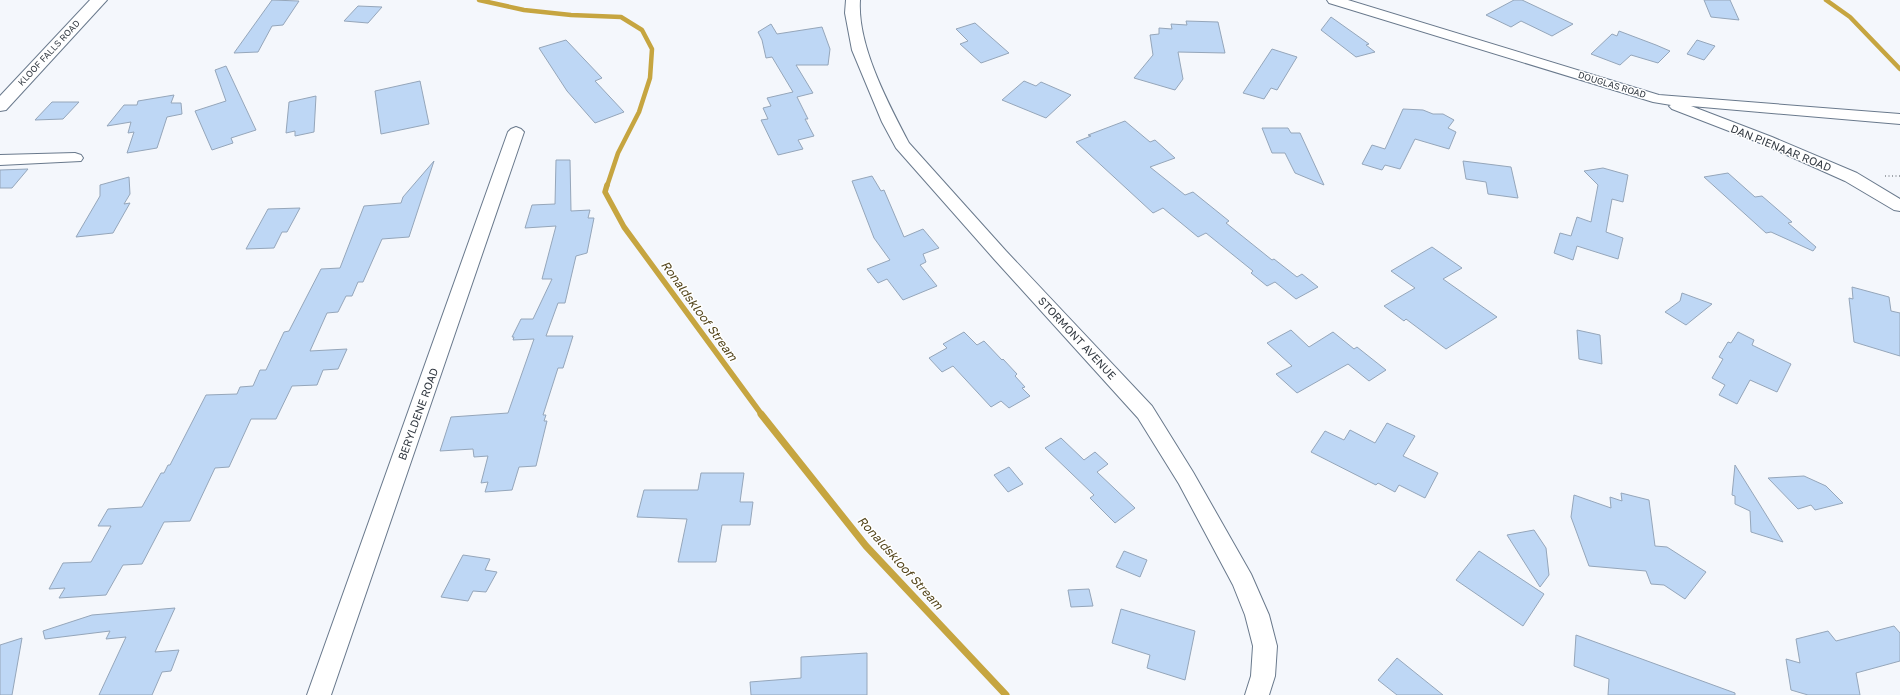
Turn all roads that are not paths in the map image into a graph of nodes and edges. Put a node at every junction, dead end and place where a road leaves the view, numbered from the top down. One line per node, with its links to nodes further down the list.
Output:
1 (99, 0): 5 (main road, KLOOF FALLS ROAD)
2 (853, 0): 12 (street, STORMONT AVENUE)
3 (1334, 0): 4 (street, DOUGLAS ROAD)
4 (1658, 99): 6 (street, DOUGLAS ROAD); 10 (street, DAN PIENAAR ROAD)
5 (0, 106)
6 (1900, 119)
7 (516, 132): 11 (street, BERYLDENE ROAD)
8 (75, 158): 9 (street)
9 (0, 160)
10 (1900, 206)
11 (319, 695)
12 (1257, 695)

